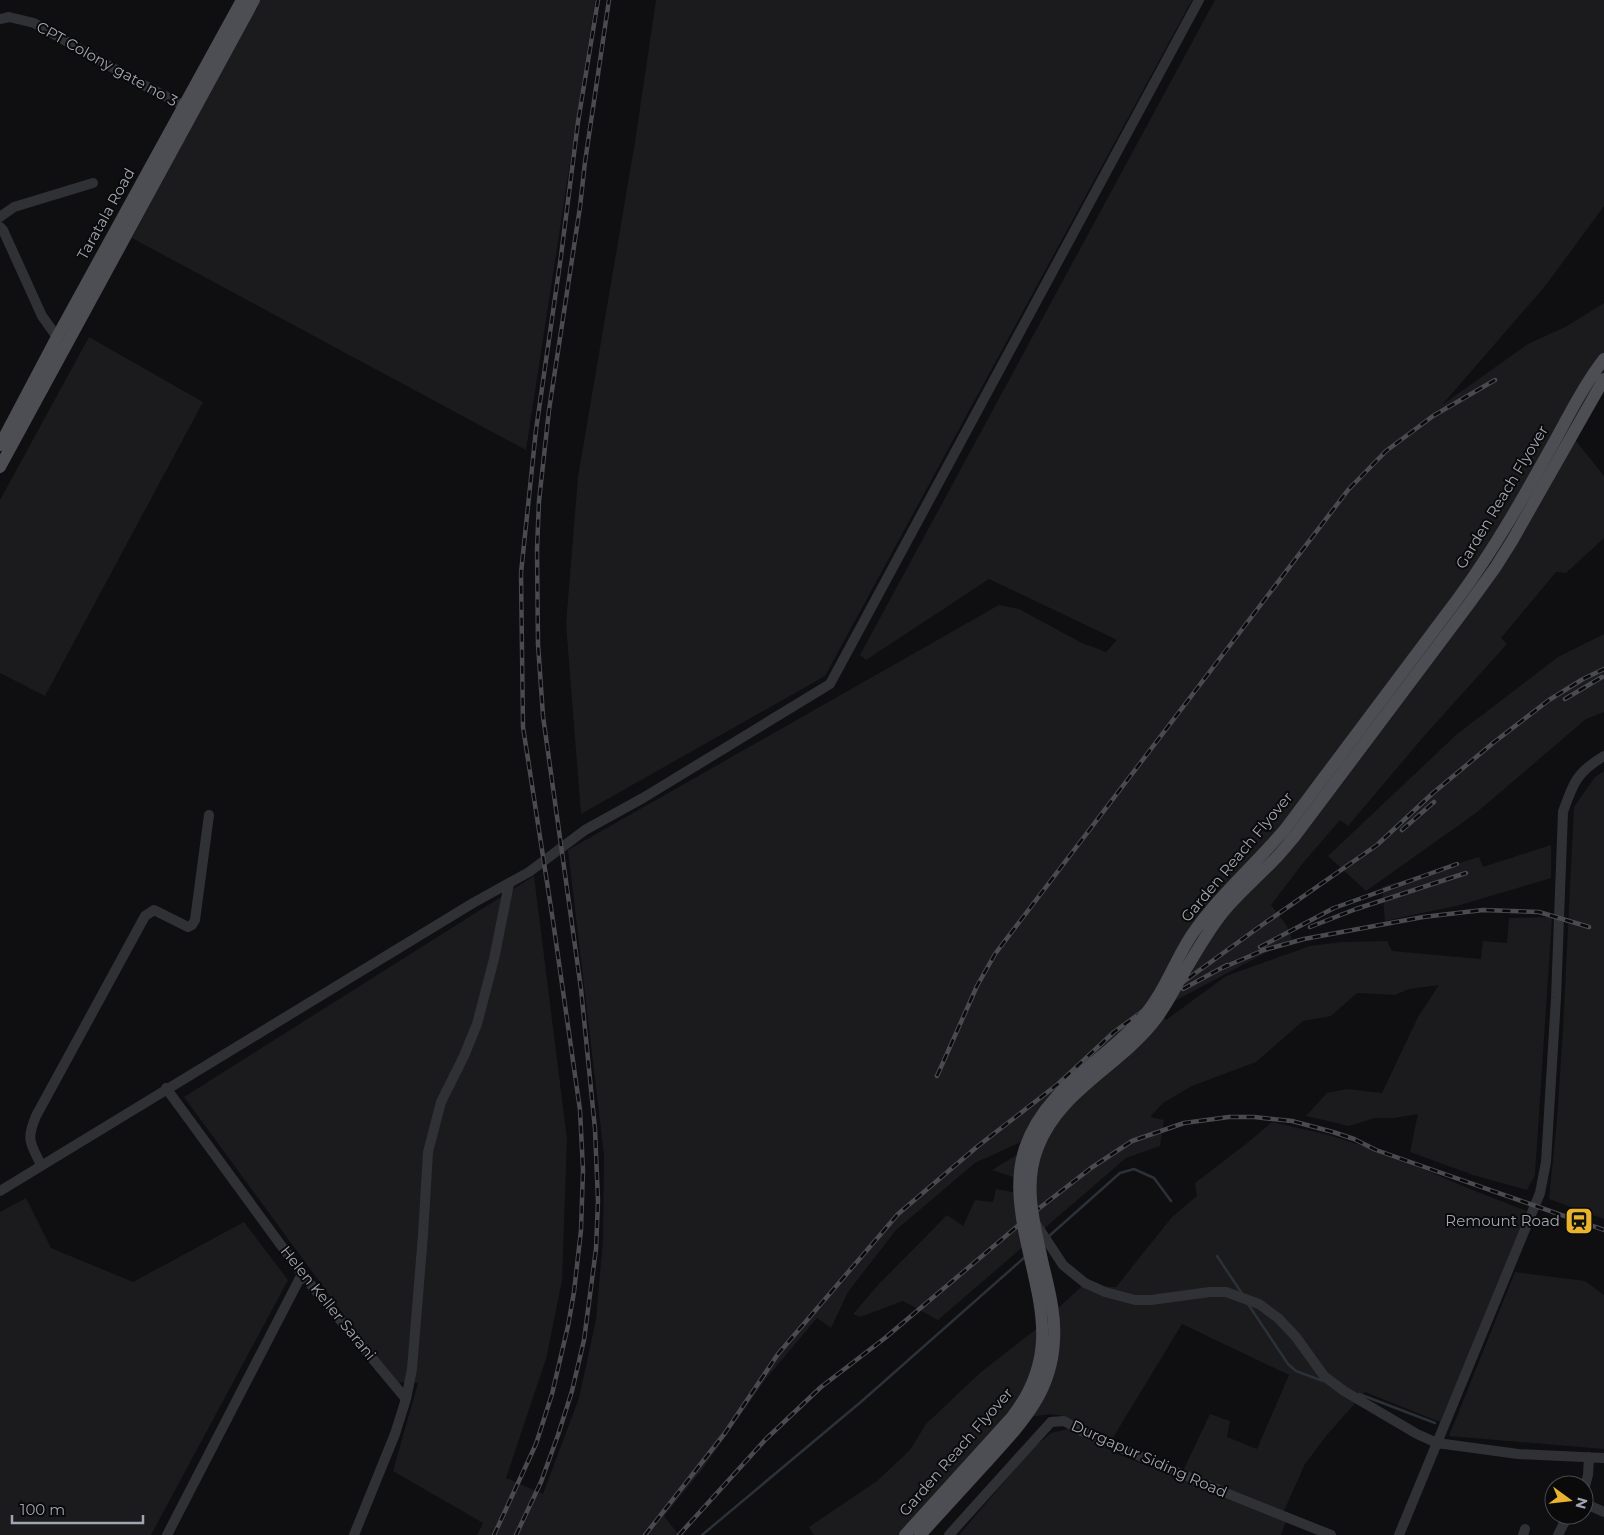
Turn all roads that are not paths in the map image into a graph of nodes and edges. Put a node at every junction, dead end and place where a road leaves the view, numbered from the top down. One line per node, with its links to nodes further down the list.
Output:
1 (242, 0): 5 (main road, Taratala Road)
2 (254, 0): 9 (main road)
3 (1199, 0): 16 (street)
4 (0, 19): 5 (street, CPT Colony gate no 3)
5 (184, 106): 9 (main road, Taratala Road)
6 (93, 182): 7 (street)
7 (0, 217)
8 (0, 227): 9 (street)
9 (56, 346): 12 (main road, Taratala Road); 13 (main road)
10 (1604, 359): 29 (main road, Garden Reach Flyover, bridge)
11 (1604, 379): 20 (main road, Garden Reach Flyover, bridge)
12 (0, 445)
13 (0, 467)
14 (1604, 756): 23 (street)
15 (209, 815): 18 (street)
16 (509, 884): 17 (street); 22 (street)
17 (166, 1088): 18 (street); 21 (street, Helen Keller Sarani)
18 (41, 1165): 19 (street)
19 (0, 1191)
20 (1034, 1222): 23 (street); 30 (main road, Garden Reach Flyover, bridge)
21 (302, 1274): 22 (street, Helen Keller Sarani); 27 (street)
22 (406, 1399): 28 (street)
23 (1437, 1443): 24 (street); 33 (street)
24 (1589, 1457): 25 (street); 26 (street)
25 (1604, 1458)
26 (1588, 1475)
27 (167, 1535)
28 (354, 1535)
29 (905, 1535)
30 (920, 1535)
31 (949, 1535): 32 (street, Durgapur Siding Road)
32 (1331, 1535)
33 (1399, 1535)

